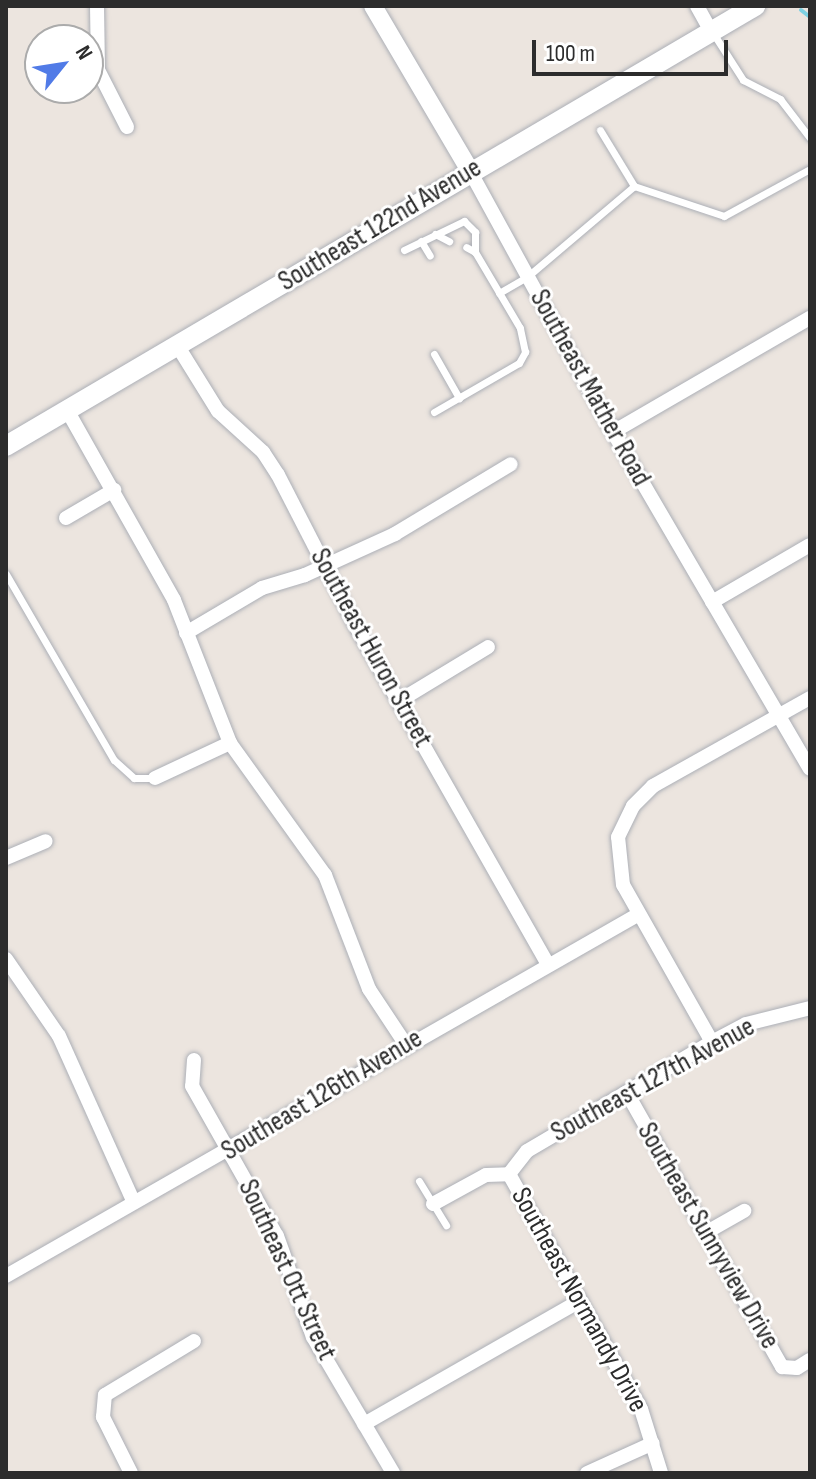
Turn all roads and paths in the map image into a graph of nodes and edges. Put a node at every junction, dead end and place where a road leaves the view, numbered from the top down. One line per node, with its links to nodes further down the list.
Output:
1 (97, 6): 6 (street)
2 (373, 6): 10 (street, Southeast Mather Road)
3 (697, 6): 5 (street)
4 (755, 6): 5 (main road, Southeast 122nd Avenue)
5 (711, 31): 8 (lane); 10 (main road, Southeast 122nd Avenue)
6 (127, 127)
7 (600, 130): 11 (lane)
8 (810, 138)
9 (810, 169): 11 (lane)
10 (470, 171): 19 (street, Southeast Mather Road); 22 (main road, Southeast 122nd Avenue)
11 (634, 186): 19 (lane)
12 (435, 234): 13 (lane); 14 (lane); 17 (lane)
13 (421, 241): 16 (lane); 18 (lane)
14 (449, 241)
15 (466, 247): 17 (lane)
16 (404, 250)
17 (475, 252): 20 (lane)
18 (430, 256)
19 (528, 276): 20 (lane); 27 (street, Southeast Mather Road)
20 (499, 293): 24 (lane)
21 (810, 318): 27 (street)
22 (177, 345): 25 (main road, Southeast 122nd Avenue); 33 (street, Southeast Huron Street)
23 (434, 354): 24 (lane)
24 (459, 398): 26 (lane)
25 (67, 410): 28 (main road, Southeast 122nd Avenue); 30 (street)
26 (434, 412)
27 (613, 432): 35 (street, Southeast Mather Road)
28 (6, 446)
29 (511, 464): 33 (street)
30 (114, 490): 31 (street); 36 (street)
31 (66, 518)
32 (810, 545): 35 (street)
33 (326, 566): 36 (street); 39 (street, Southeast Huron Street)
34 (6, 574): 43 (lane)
35 (712, 602): 40 (street, Southeast Mather Road)
36 (186, 633): 41 (street)
37 (488, 647): 39 (street)
38 (810, 698): 40 (street)
39 (399, 701): 48 (street, Southeast Huron Street)
40 (779, 714): 42 (street, Southeast Mather Road); 46 (street)
41 (230, 743): 43 (street); 51 (street)
42 (810, 769)
43 (155, 778)
44 (46, 841): 45 (street)
45 (6, 858)
46 (639, 914): 48 (street, Southeast 126th Avenue); 50 (street)
47 (6, 959): 57 (street)
48 (548, 964): 51 (street, Southeast 126th Avenue)
49 (809, 1013): 50 (street, Southeast 127th Avenue)
50 (712, 1042): 53 (street, Southeast 127th Avenue)
51 (406, 1045): 54 (street, Southeast 126th Avenue)
52 (194, 1060): 54 (street, Southeast Ott Street)
53 (627, 1093): 55 (street, Southeast 127th Avenue); 61 (street, Southeast Sunnyview Drive)
54 (229, 1151): 57 (street, Southeast 126th Avenue); 66 (street, Southeast Ott Street)
55 (509, 1174): 58 (street); 63 (street, Southeast Normandy Drive)
56 (419, 1181): 58 (lane)
57 (133, 1201): 62 (street, Southeast 126th Avenue)
58 (433, 1204): 60 (lane)
59 (744, 1211): 61 (street)
60 (446, 1225)
61 (707, 1232): 65 (street, Southeast Sunnyview Drive)
62 (6, 1276)
63 (580, 1301): 66 (street); 67 (street, Southeast Normandy Drive)
64 (194, 1341): 68 (street)
65 (810, 1360)
66 (364, 1424): 69 (street, Southeast Ott Street)
67 (653, 1443): 70 (street); 71 (street, Southeast Normandy Drive)
68 (131, 1473)
69 (393, 1473)
70 (587, 1473)
71 (661, 1473)

